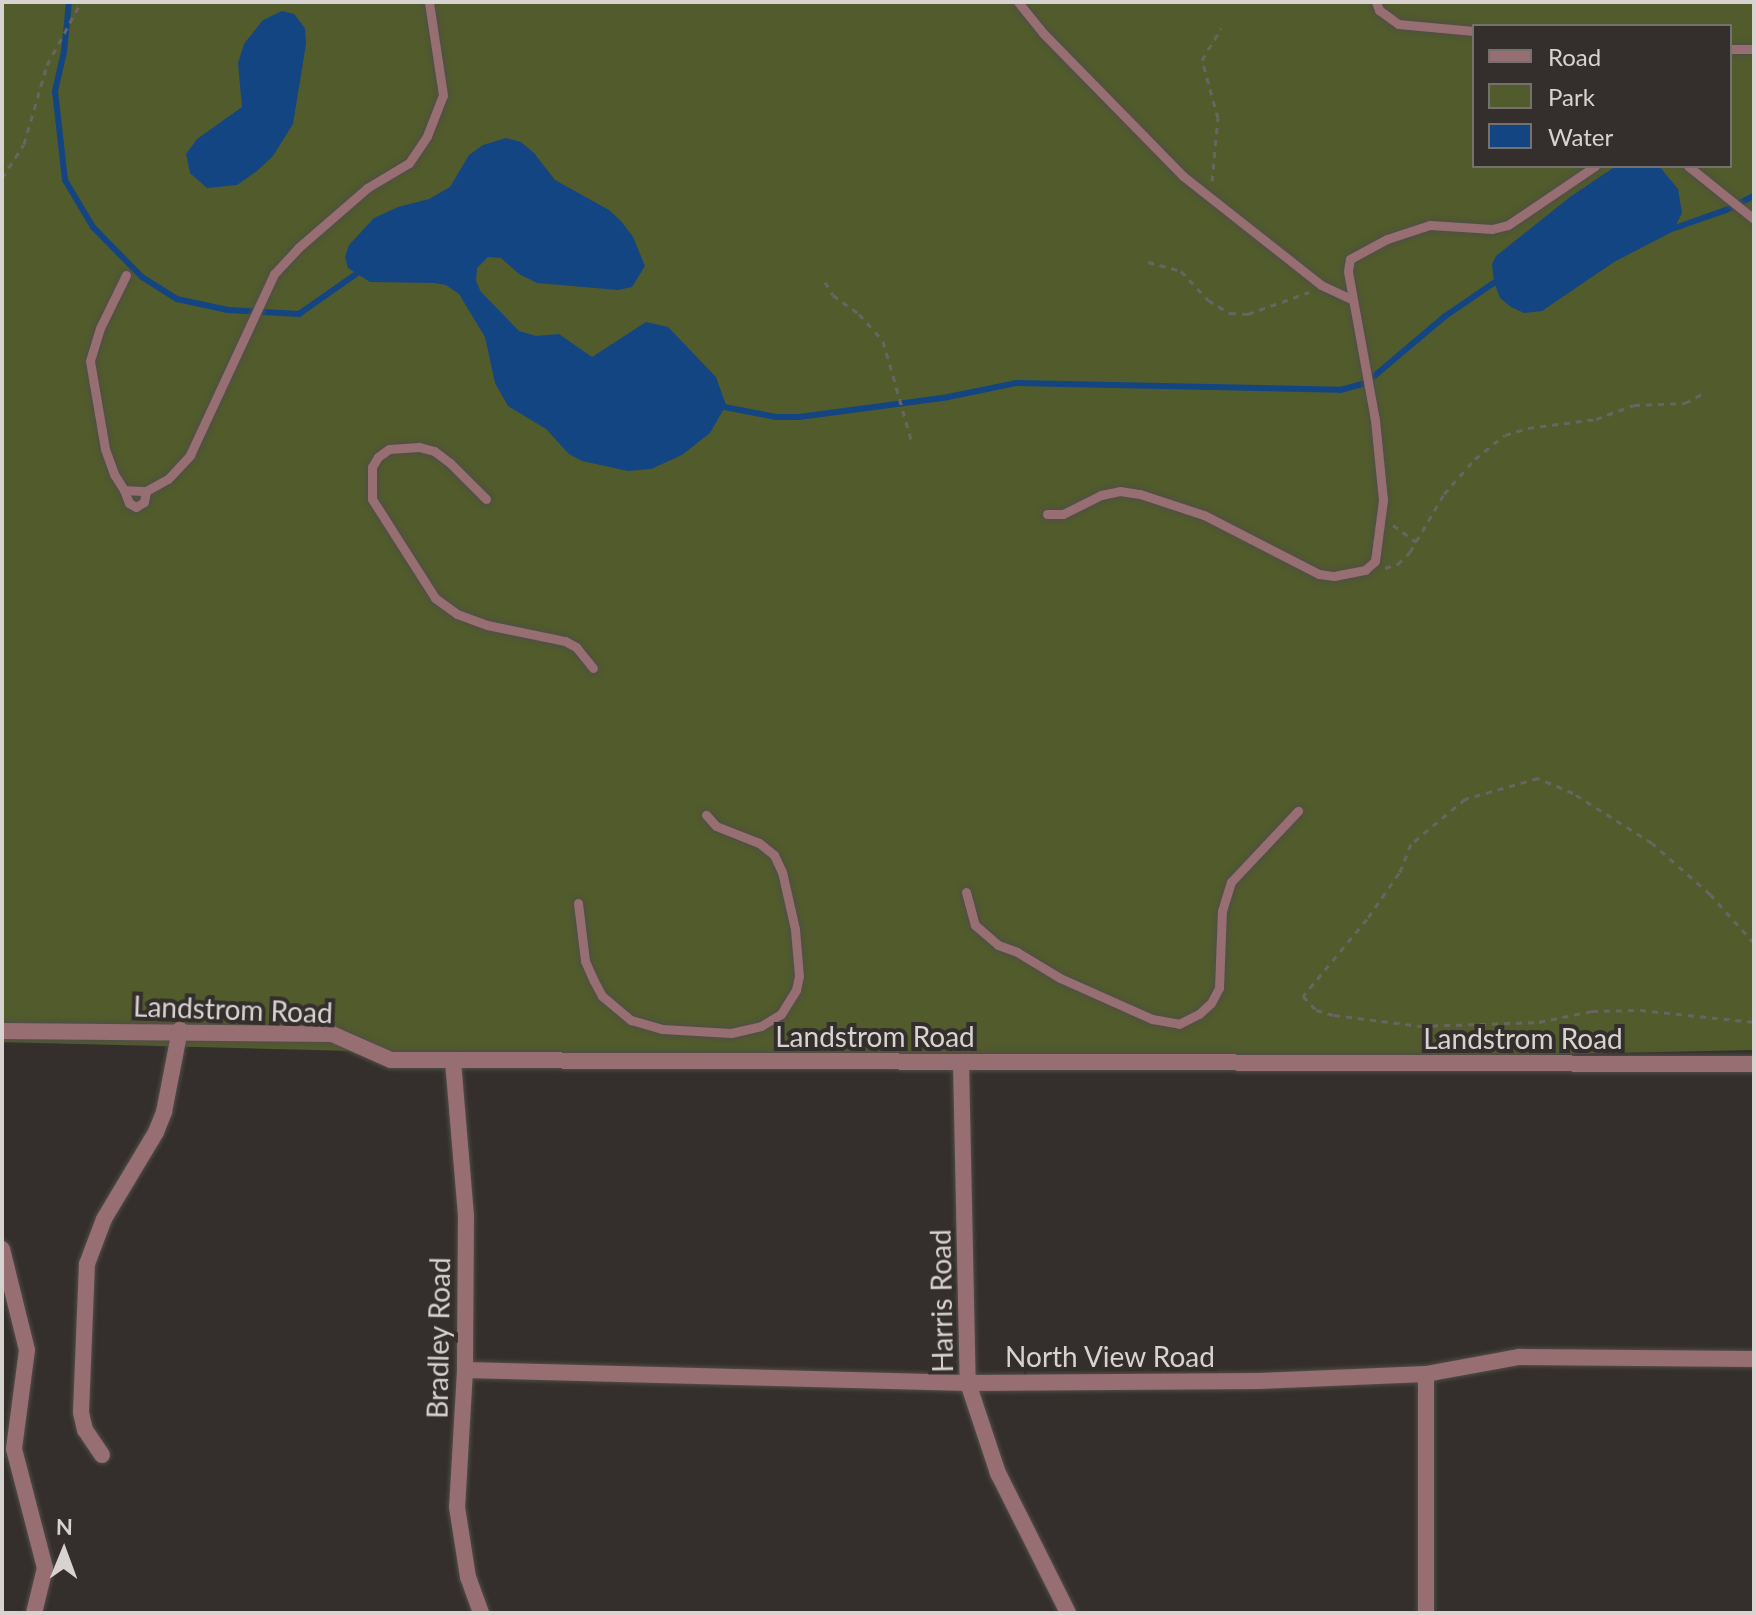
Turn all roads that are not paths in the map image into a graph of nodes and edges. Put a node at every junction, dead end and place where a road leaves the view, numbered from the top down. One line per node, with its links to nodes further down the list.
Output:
1 (429, 2): 10 (lane)
2 (1018, 2): 11 (lane)
3 (1376, 2): 4 (lane)
4 (1472, 31)
5 (1732, 49): 6 (lane)
6 (1754, 49)
7 (1592, 168): 11 (lane)
8 (1690, 168): 9 (lane)
9 (1754, 219)
10 (126, 275)
11 (1353, 300): 13 (lane)
12 (486, 499): 14 (lane)
13 (1047, 514)
14 (593, 668)
15 (1298, 811): 17 (lane)
16 (706, 815): 18 (lane)
17 (966, 892)
18 (578, 903)
19 (180, 1030): 20 (street, Landstrom Road); 21 (street, Landstrom Road); 29 (street)
20 (2, 1031)
21 (453, 1061): 22 (street, Landstrom Road); 26 (street, Bradley Road)
22 (961, 1062): 23 (street, Landstrom Road); 28 (street, Harris Road)
23 (1754, 1064)
24 (2, 1249): 30 (street)
25 (1754, 1359): 27 (street, North View Road)
26 (465, 1370): 28 (street, North View Road); 31 (street, Bradley Road)
27 (1426, 1374): 28 (street, North View Road); 33 (street)
28 (968, 1383): 32 (street, Harris Road)
29 (102, 1455)
30 (34, 1613)
31 (481, 1613)
32 (1068, 1613)
33 (1426, 1613)

